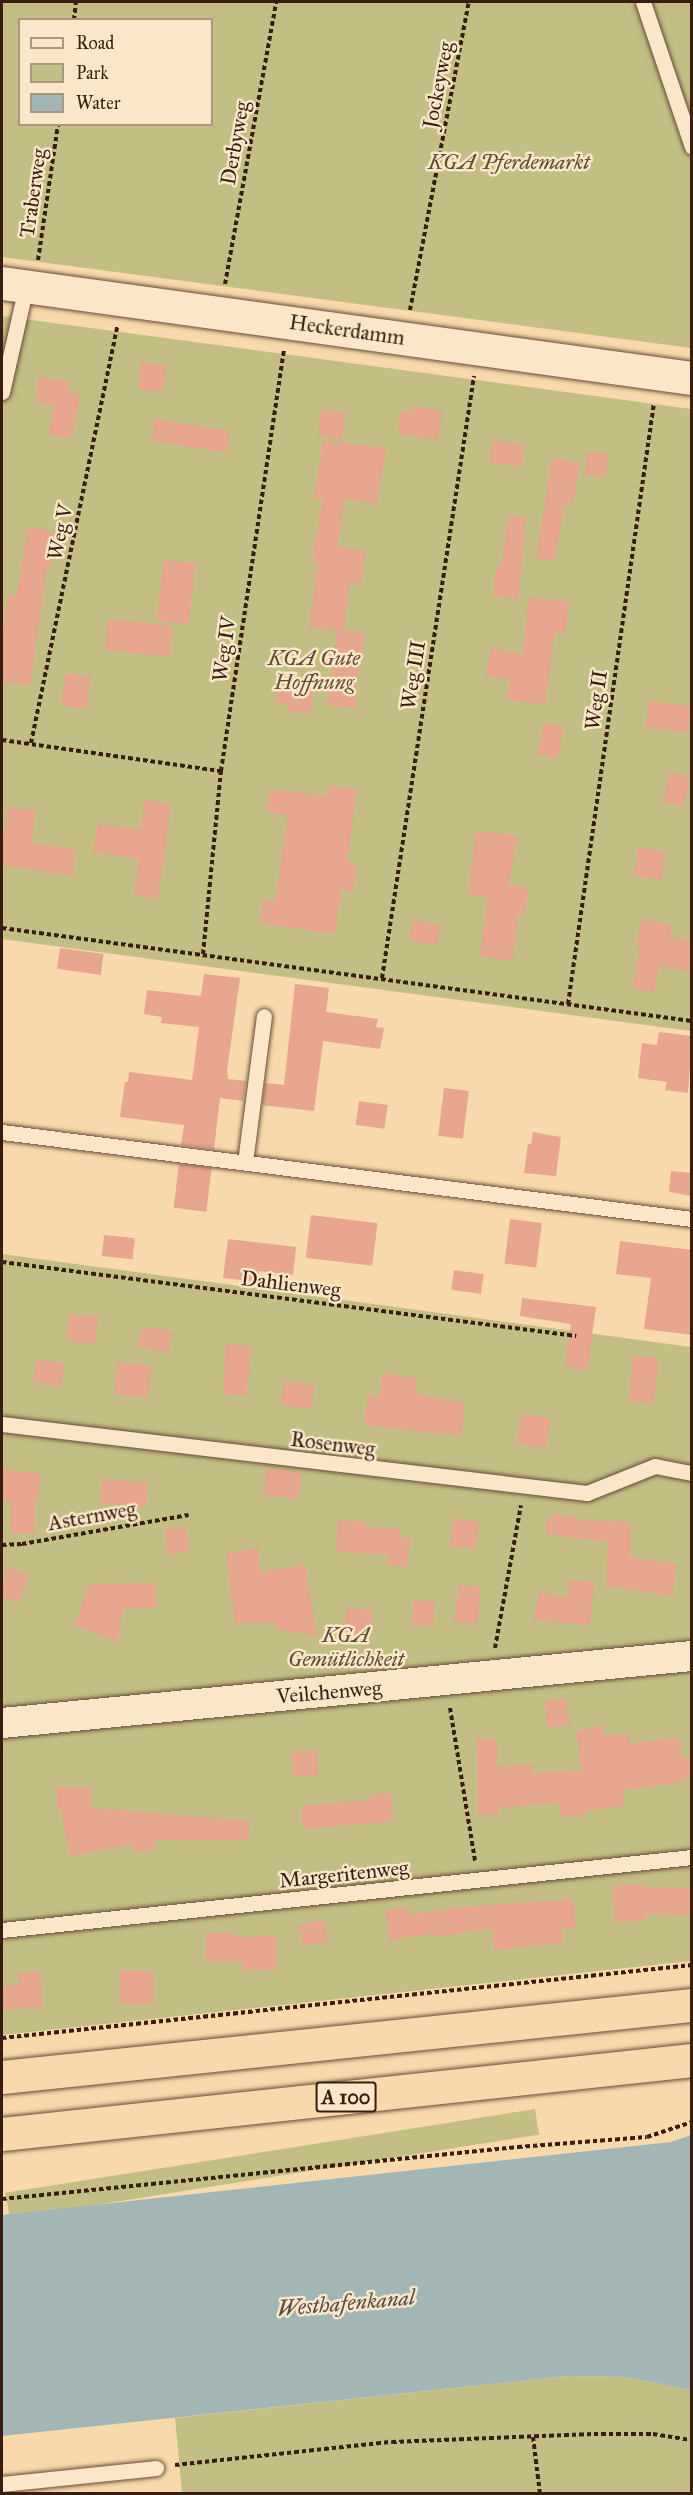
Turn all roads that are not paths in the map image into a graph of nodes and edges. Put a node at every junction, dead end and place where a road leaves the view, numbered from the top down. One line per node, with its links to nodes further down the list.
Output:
1 (643, 2): 2 (lane)
2 (692, 147)
3 (22, 278): 4 (street, Heckerdamm); 5 (lane)
4 (692, 378)
5 (2, 392)
6 (264, 1016): 8 (lane)
7 (2, 1132): 8 (lane)
8 (245, 1162): 9 (lane)
9 (692, 1219)
10 (2, 1424): 11 (lane, Rosenweg)
11 (692, 1473)
12 (692, 1656): 13 (street, Veilchenweg)
13 (2, 1723)
14 (692, 1857): 15 (lane, Margeritenweg)
15 (2, 1930)
16 (692, 2005): 18 (highway)
17 (692, 2060): 19 (highway, A 100)
18 (2, 2077)
19 (2, 2134)
20 (156, 2468): 21 (lane)
21 (2, 2484)

